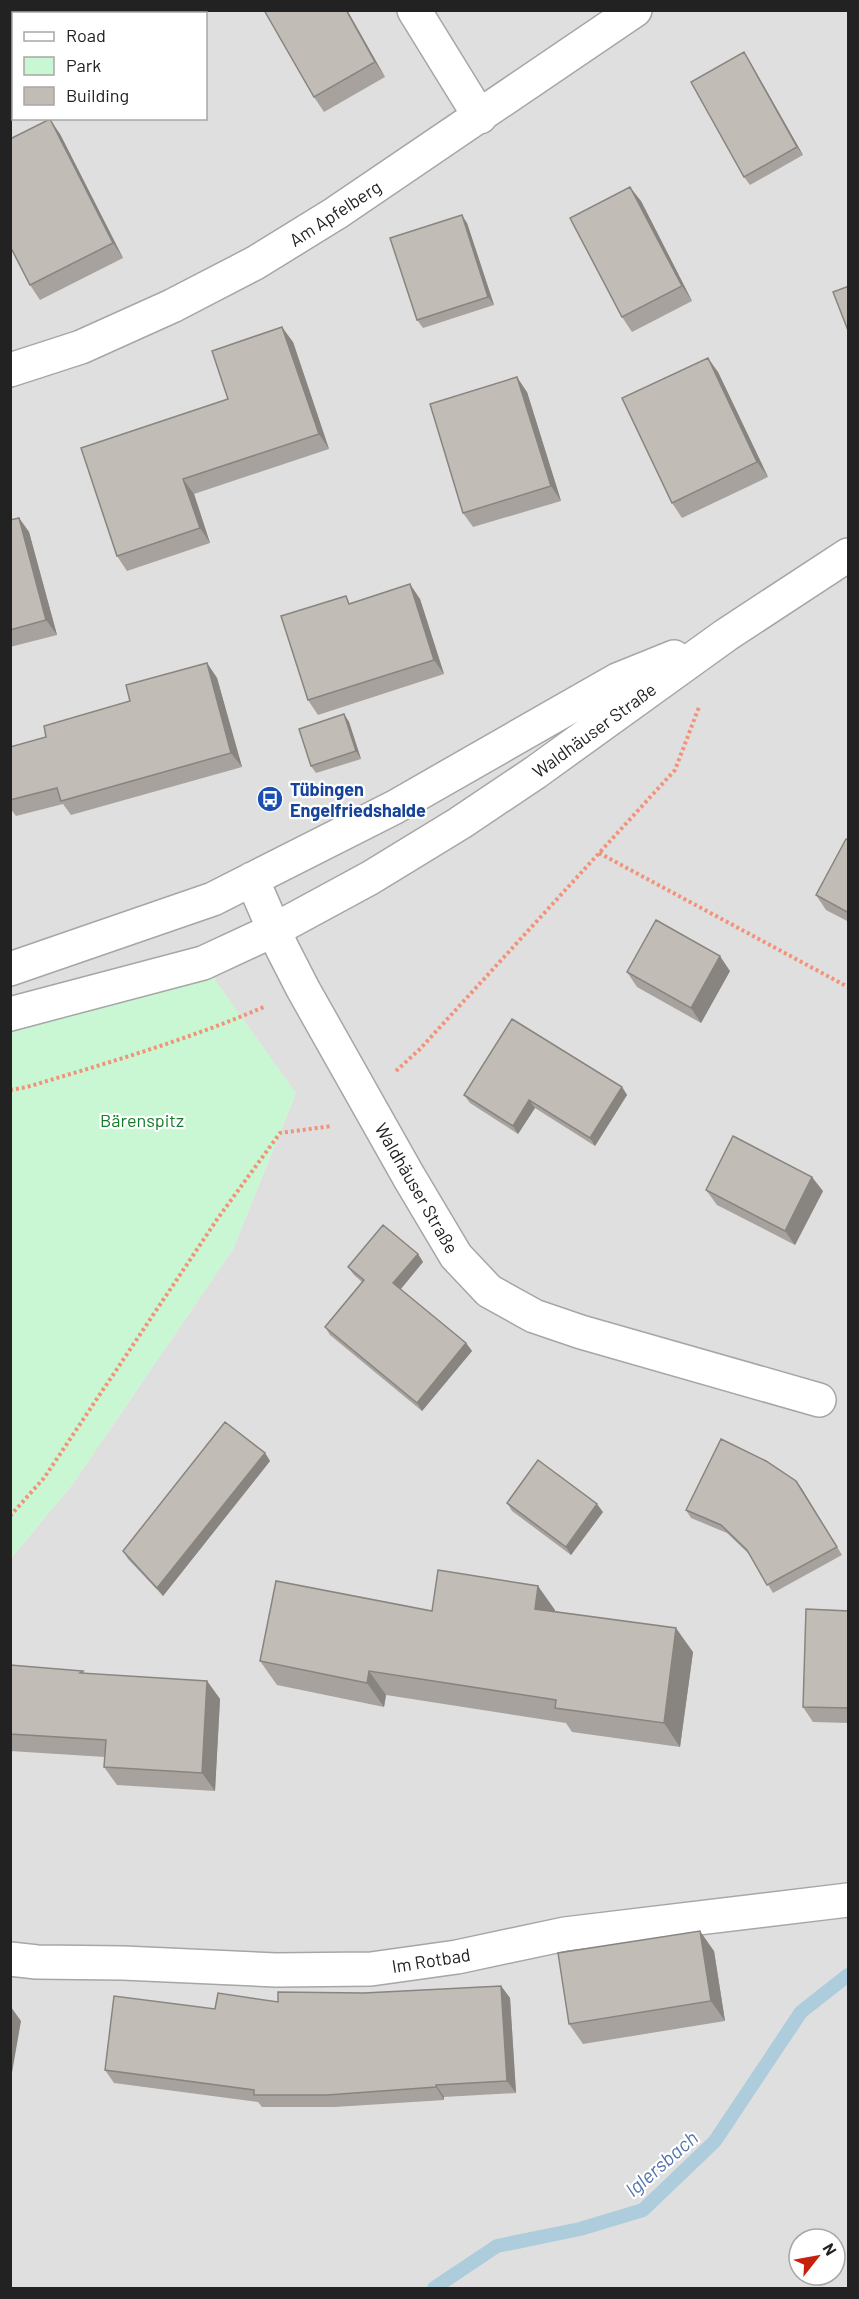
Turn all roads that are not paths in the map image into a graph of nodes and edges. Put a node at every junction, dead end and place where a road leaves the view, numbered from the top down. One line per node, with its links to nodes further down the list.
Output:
1 (414, 10): 3 (street)
2 (635, 10): 3 (street, Am Apfelberg)
3 (480, 117): 4 (street, Am Apfelberg)
4 (10, 370)
5 (849, 555): 6 (street, Waldhäuser Straße)
6 (726, 635): 7 (street, Waldhäuser Straße); 8 (street, Waldhäuser Straße)
7 (252, 879): 8 (street, Waldhäuser Straße); 9 (street, Waldhäuser Straße)
8 (274, 930): 10 (street, Waldhäuser Straße); 11 (street, Waldhäuser Straße)
9 (10, 969)
10 (10, 1014)
11 (819, 1401)
12 (849, 1900): 13 (street, Im Rotbad)
13 (10, 1959)

